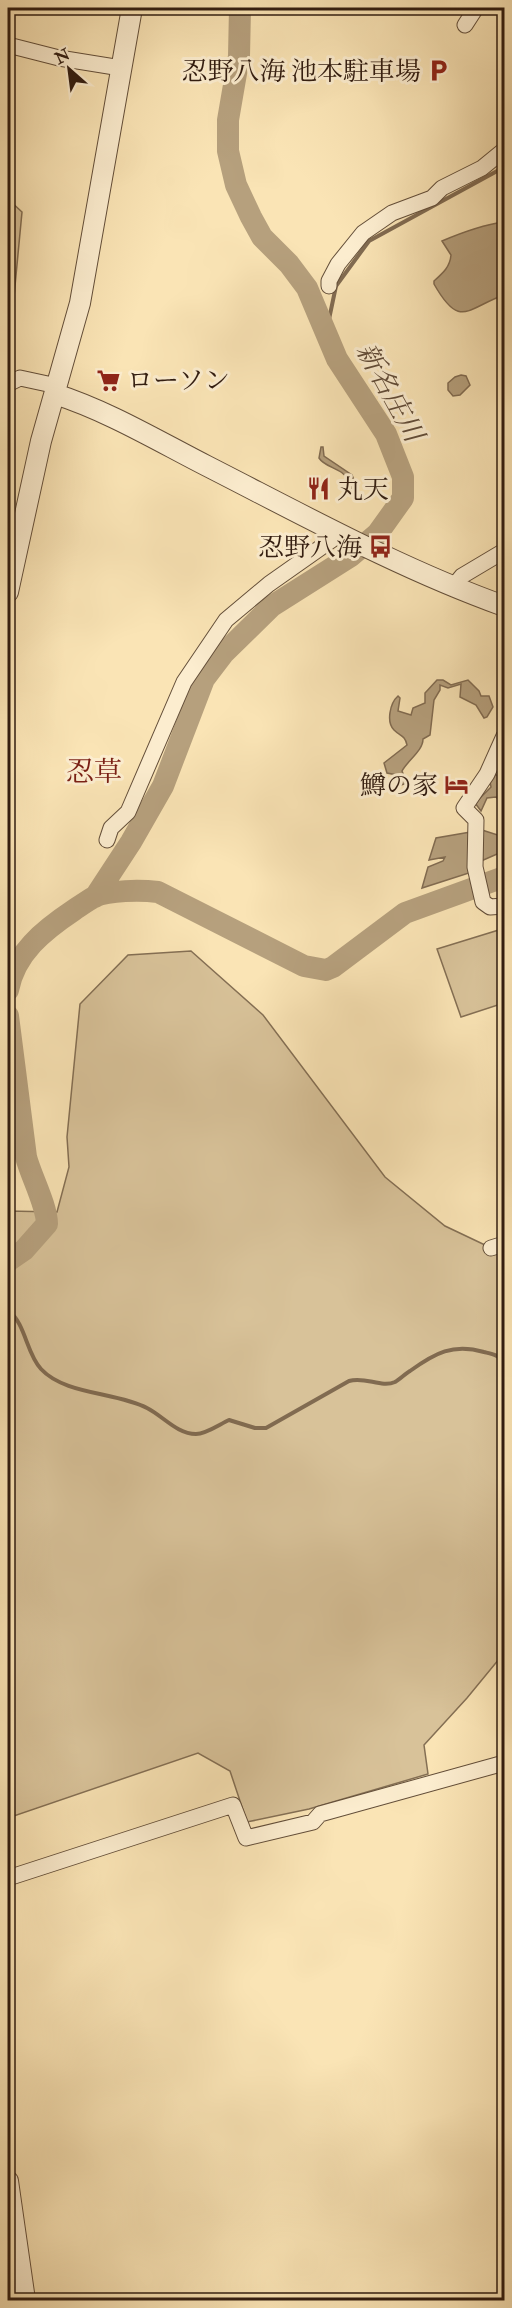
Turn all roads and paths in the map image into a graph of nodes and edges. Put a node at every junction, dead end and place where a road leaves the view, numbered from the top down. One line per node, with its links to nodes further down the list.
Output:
1 (132, 8): 5 (street)
2 (476, 8): 3 (street)
3 (465, 25)
4 (8, 45): 5 (street)
5 (121, 68): 9 (street)
6 (504, 150): 7 (street)
7 (329, 286)
8 (8, 384): 9 (street)
9 (56, 390): 10 (street); 13 (street)
10 (341, 535): 12 (street); 16 (street)
11 (504, 551): 12 (street)
12 (453, 587): 14 (street)
13 (8, 592)
14 (504, 606)
15 (504, 736): 17 (street)
16 (107, 840)
17 (504, 906)
18 (504, 1763): 19 (street)
19 (8, 1878)
20 (8, 2181): 21 (street)
21 (25, 2301)

